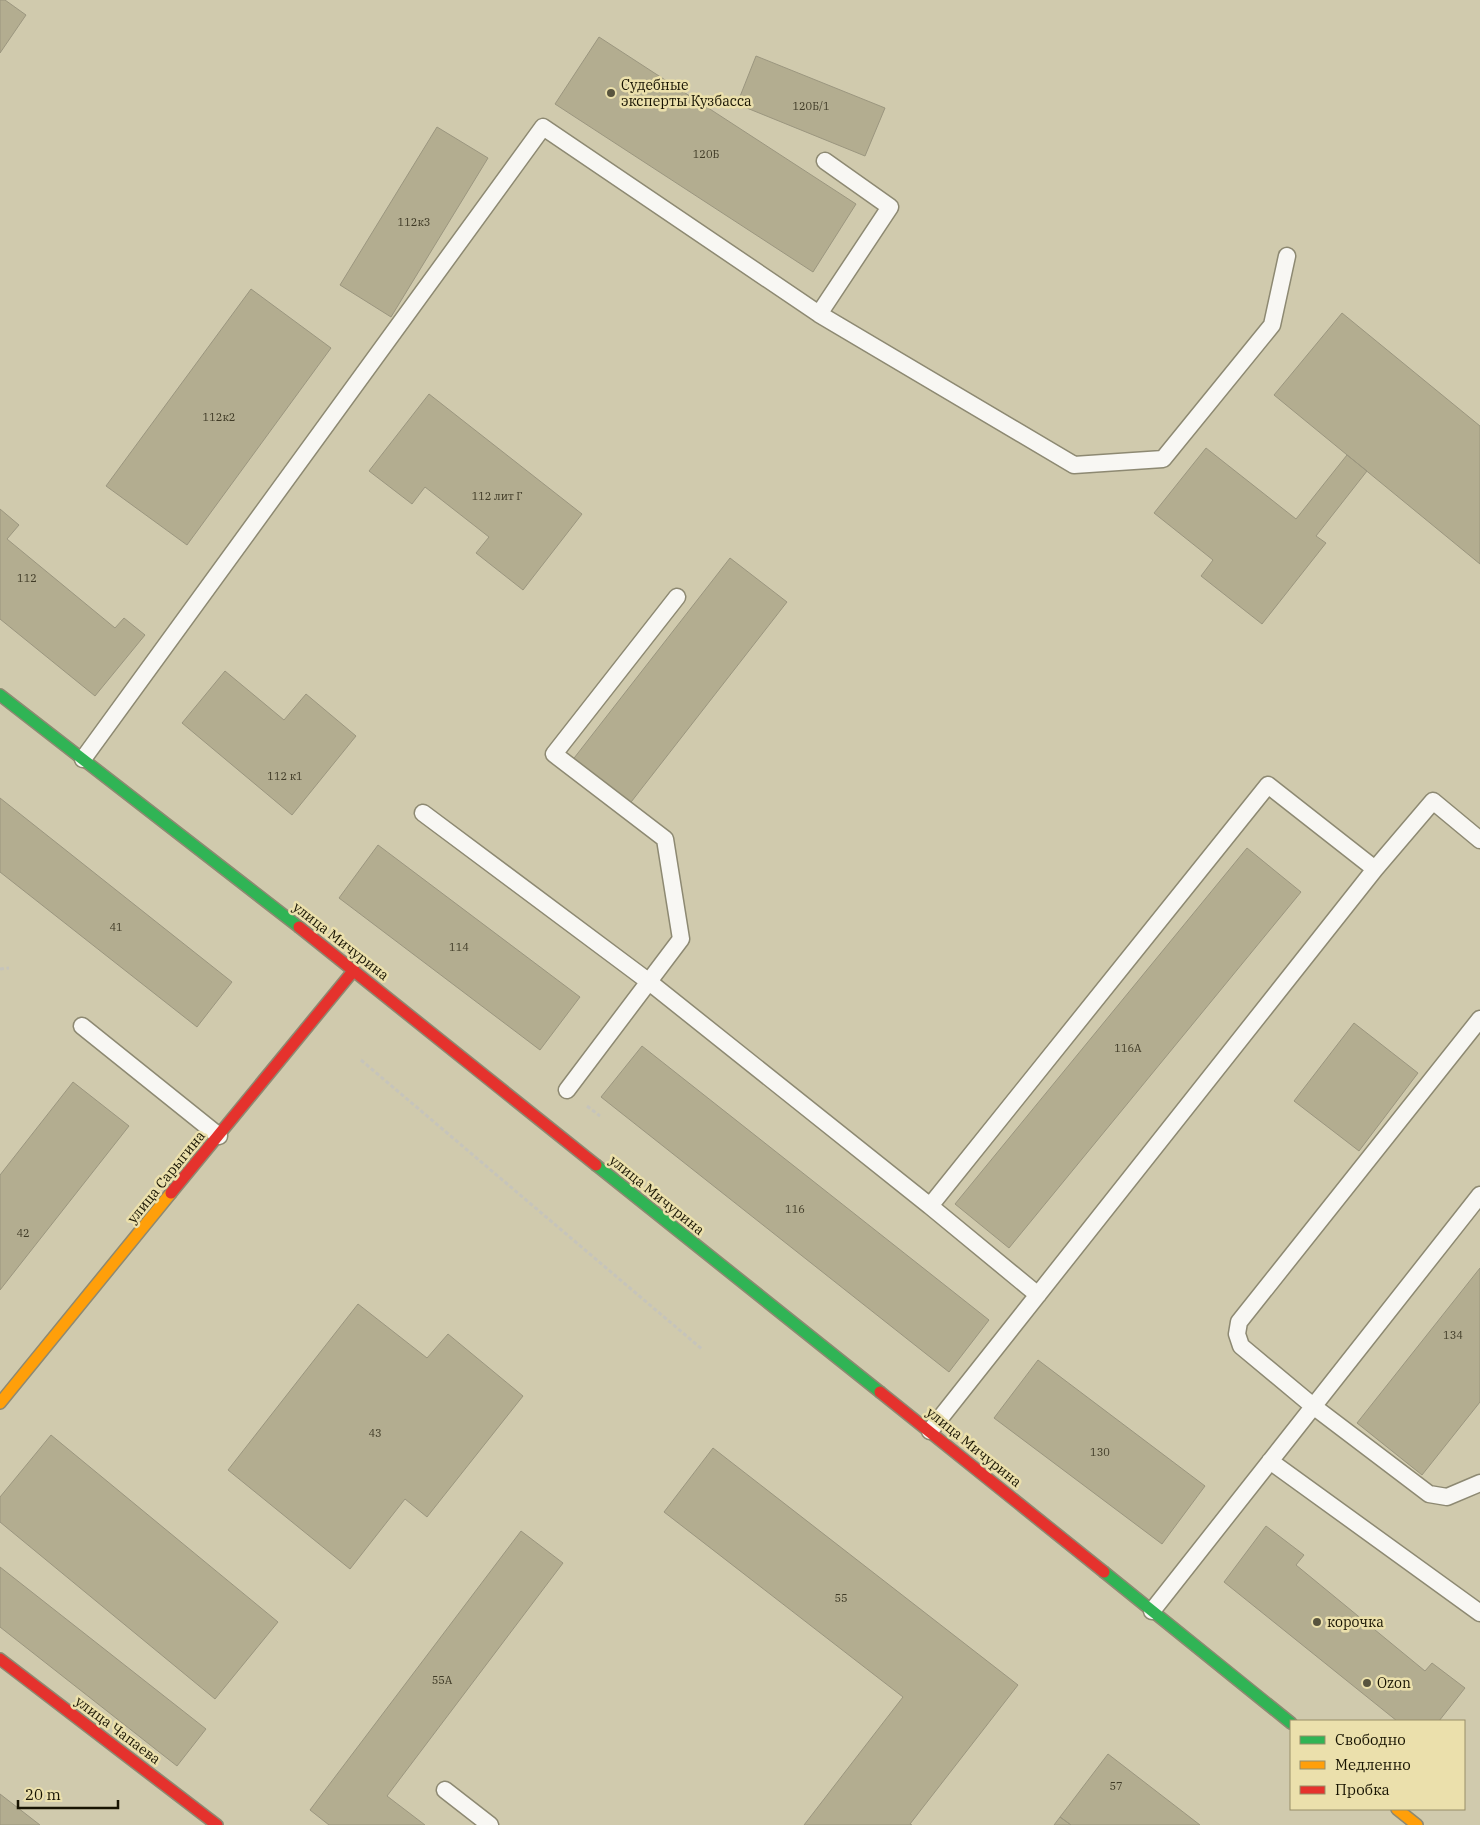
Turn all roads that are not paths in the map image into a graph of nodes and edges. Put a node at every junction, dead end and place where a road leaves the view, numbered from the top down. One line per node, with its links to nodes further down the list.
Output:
1 (825, 161): 3 (lane)
2 (1287, 256): 3 (lane)
3 (820, 314): 6 (lane)
4 (677, 597): 11 (lane)
5 (0, 694): 6 (street, улица Мичурина)
6 (83, 759): 10 (street, улица Мичурина)
7 (423, 813): 11 (lane)
8 (1480, 840): 9 (lane)
9 (1375, 869): 17 (lane); 18 (lane)
10 (354, 970): 15 (street, улица Сарыгина); 21 (street, улица Мичурина)
11 (648, 981): 14 (lane); 17 (lane)
12 (1480, 1018): 20 (lane)
13 (82, 1026): 15 (lane)
14 (566, 1090)
15 (219, 1136): 19 (street, улица Сарыгина)
16 (1480, 1195): 20 (lane)
17 (930, 1206): 18 (lane)
18 (1038, 1295): 21 (lane)
19 (0, 1403)
20 (1313, 1406): 22 (lane); 23 (lane)
21 (930, 1431): 24 (street, улица Мичурина)
22 (1270, 1461): 24 (lane); 25 (lane)
23 (1480, 1483)
24 (1152, 1611): 27 (street, улица Мичурина)
25 (1480, 1614)
26 (0, 1659): 30 (street, улица Чапаева)
27 (1290, 1722)
28 (445, 1790): 31 (lane)
29 (1398, 1810): 32 (street)
30 (217, 1825)
31 (490, 1825)
32 (1417, 1825)

